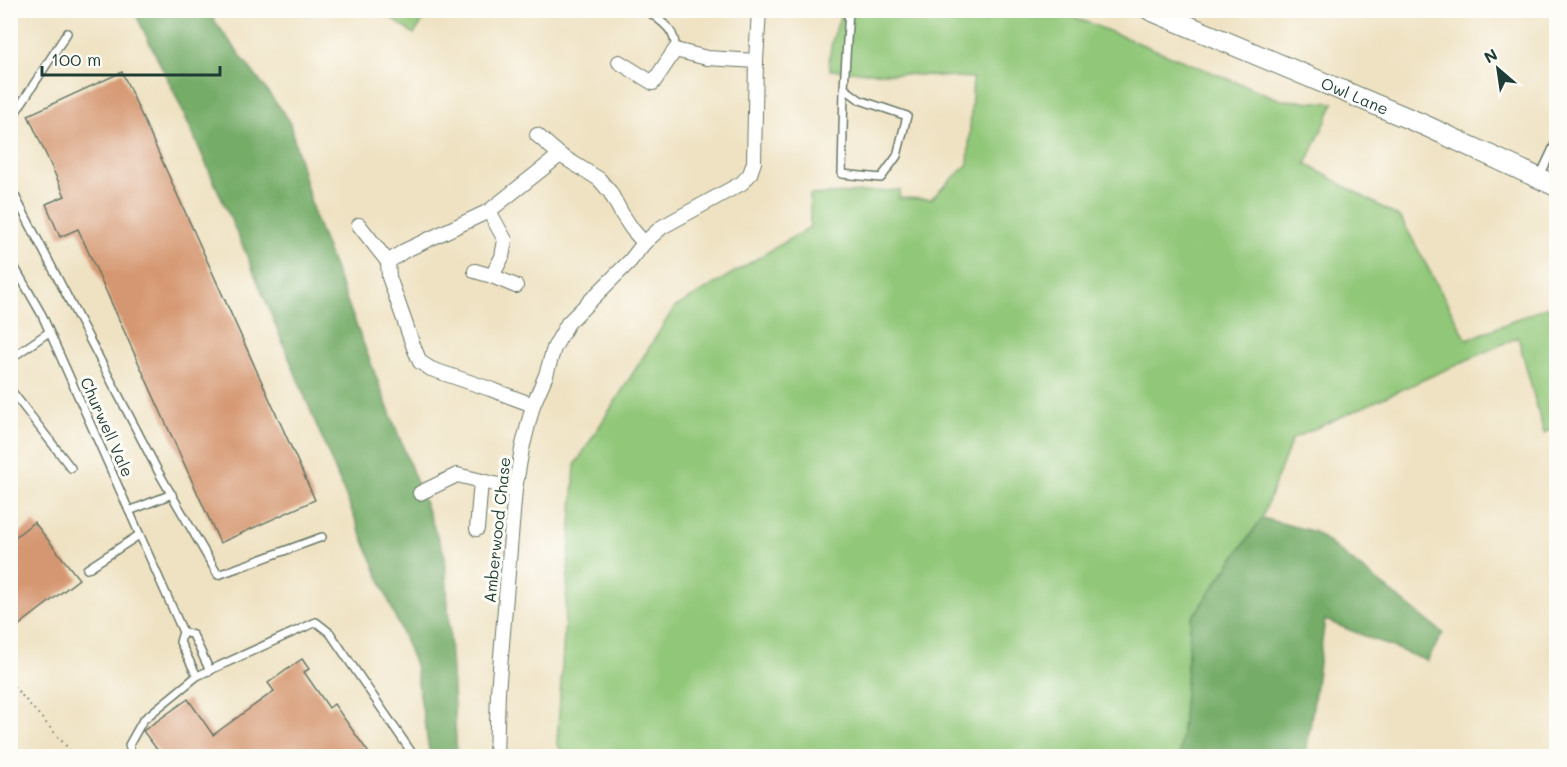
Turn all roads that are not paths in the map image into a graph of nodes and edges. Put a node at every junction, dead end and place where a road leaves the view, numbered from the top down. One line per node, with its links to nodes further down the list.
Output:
1 (646, 10): 6 (lane)
2 (759, 10): 7 (street, Amberwood Chase)
3 (849, 10): 9 (lane)
4 (1150, 10): 14 (main road, Owl Lane)
5 (67, 33): 10 (lane)
6 (675, 50): 7 (street); 8 (street)
7 (756, 61): 19 (street, Amberwood Chase)
8 (619, 62)
9 (844, 88): 9 (lane)
10 (10, 121)
11 (537, 135): 13 (street)
12 (1557, 142): 14 (lane)
13 (560, 155): 17 (street); 19 (street)
14 (1548, 182)
15 (10, 187): 16 (lane)
16 (13, 201): 33 (lane)
17 (489, 211): 21 (street); 23 (street)
18 (359, 225): 21 (street)
19 (644, 243): 28 (street, Amberwood Chase)
20 (10, 259): 25 (lane, Churwell Vale)
21 (388, 262): 28 (street)
22 (475, 271): 23 (street)
23 (492, 276): 24 (street)
24 (516, 286)
25 (49, 332): 26 (lane); 34 (lane, Churwell Vale)
26 (10, 359)
27 (10, 389): 29 (lane)
28 (533, 405): 31 (street, Amberwood Chase)
29 (71, 468)
30 (481, 481): 31 (street); 32 (street); 35 (street)
31 (515, 489): 44 (street, Amberwood Chase)
32 (420, 493)
33 (172, 494): 34 (lane); 37 (lane)
34 (129, 511): 36 (lane, Churwell Vale)
35 (477, 529)
36 (139, 535): 38 (lane); 39 (lane, Churwell Vale)
37 (322, 537)
38 (87, 569)
39 (183, 632): 40 (lane); 41 (lane)
40 (210, 670): 41 (lane); 43 (lane)
41 (197, 676): 42 (lane)
42 (132, 756)
43 (414, 756)
44 (496, 756)

